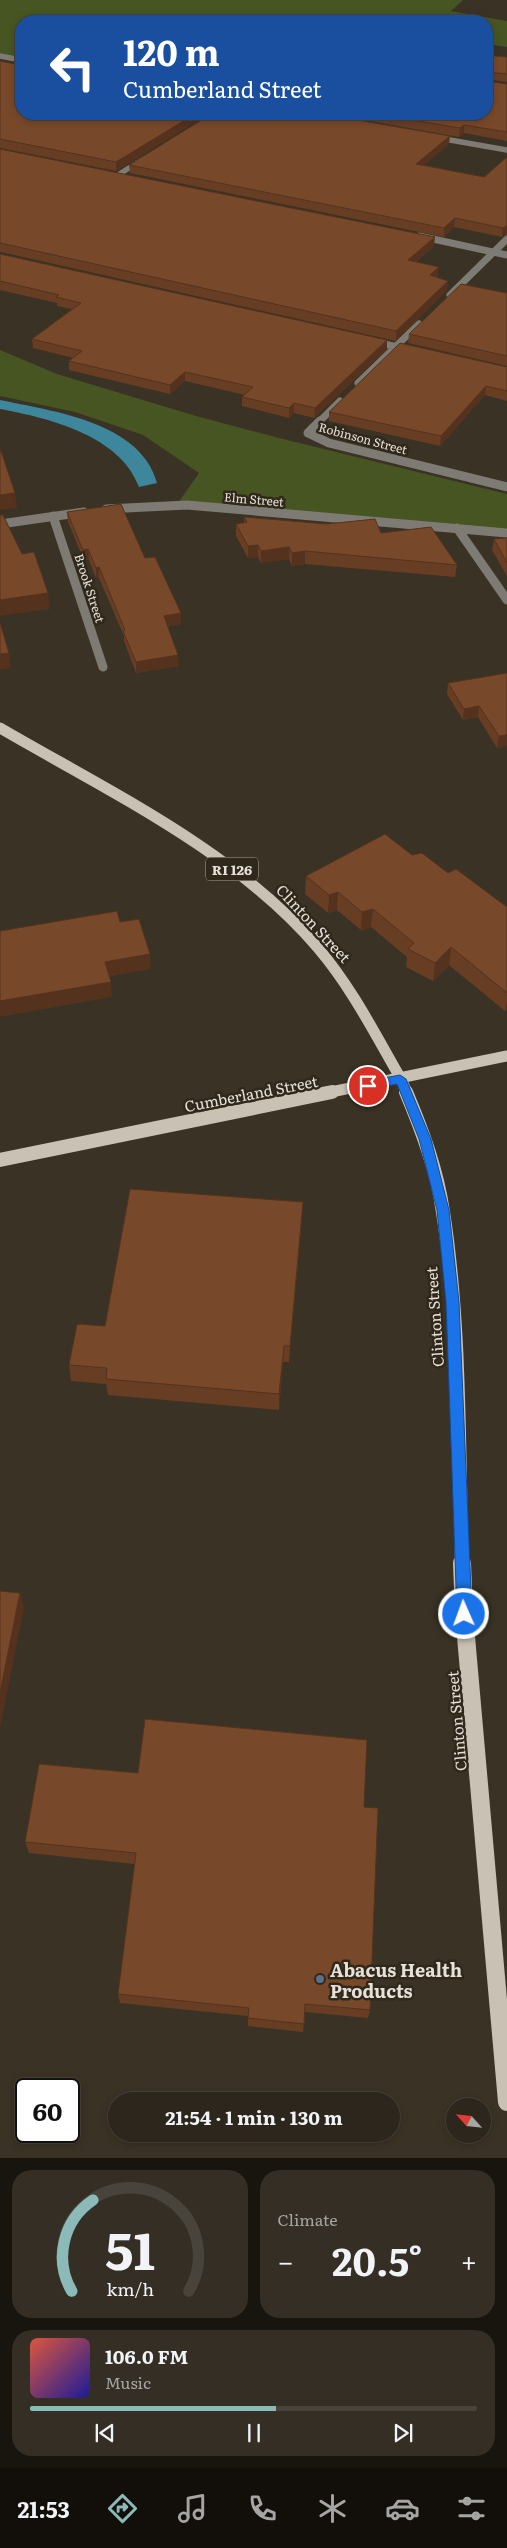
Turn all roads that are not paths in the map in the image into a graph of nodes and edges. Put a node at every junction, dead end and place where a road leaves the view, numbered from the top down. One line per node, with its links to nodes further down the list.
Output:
1 (0, 56): 2 (street)
2 (15, 59)
3 (424, 135): 4 (street)
4 (507, 150)
5 (151, 155): 7 (street)
6 (109, 174): 7 (street)
7 (118, 175): 8 (street)
8 (127, 177)
9 (412, 235): 11 (street)
10 (507, 239): 11 (street)
11 (493, 252): 12 (street); 13 (street)
12 (507, 255)
13 (442, 302)
14 (429, 315): 16 (street)
15 (366, 340): 16 (street)
16 (395, 347): 17 (street); 18 (street)
17 (423, 353)
18 (354, 388)
19 (347, 394): 20 (street, Robinson Street)
20 (507, 487)
21 (53, 516): 22 (street, Elm Street); 23 (street, Elm Street); 26 (street, Brook Street)
22 (0, 524)
23 (457, 528): 24 (street, Elm Street); 25 (street)
24 (507, 533)
25 (507, 600)
26 (103, 667)
27 (0, 728): 29 (main road, Clinton Street / RI 126)
28 (507, 1056): 29 (main road, Cumberland Street)
29 (400, 1079): 30 (main road, Cumberland Street); 31 (main road, Clinton Street)
30 (0, 1160)
31 (507, 2102)

